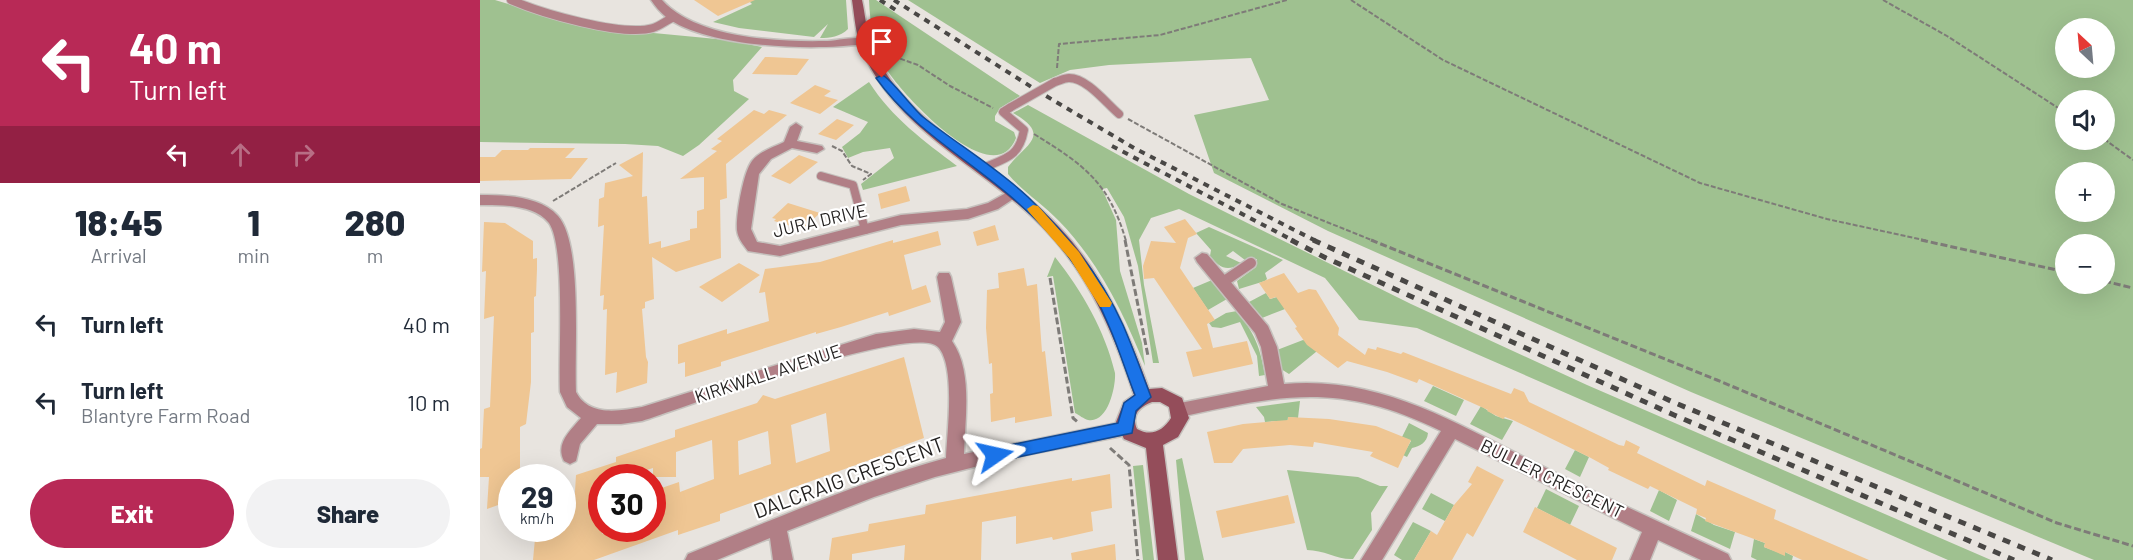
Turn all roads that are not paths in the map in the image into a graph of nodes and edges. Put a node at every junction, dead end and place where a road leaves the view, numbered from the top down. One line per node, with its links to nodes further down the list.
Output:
1 (511, 0): 4 (lane)
2 (656, 0): 4 (street)
3 (857, 0): 5 (main road)
4 (674, 17): 5 (street)
5 (866, 46): 10 (main road)
6 (1119, 114): 10 (lane, bridge)
7 (796, 127): 8 (street)
8 (790, 144): 9 (street); 14 (street, JURA DRIVE)
9 (817, 149)
10 (983, 168): 12 (main road)
11 (821, 176): 14 (lane)
12 (1015, 193): 14 (street, JURA DRIVE); 20 (main road)
13 (480, 200): 23 (street)
14 (865, 230)
15 (1202, 258): 18 (street)
16 (1251, 263): 18 (lane)
17 (944, 277): 19 (street)
18 (1223, 282): 21 (street)
19 (943, 342): 23 (street, KIRKWALL AVENUE); 28 (street)
20 (1141, 390): 22 (main road); 24 (main road)
21 (1277, 390): 22 (street, BULLER CRESCENT); 25 (street, BULLER CRESCENT)
22 (1180, 410): 26 (main road)
23 (593, 416): 27 (street)
24 (1127, 428): 26 (main road); 28 (street, DALCRAIG CRESCENT)
25 (1452, 429): 30 (street, BULLER CRESCENT); 34 (street)
26 (1154, 441): 33 (main road)
27 (570, 456)
28 (955, 463): 29 (street, DALCRAIG CRESCENT)
29 (777, 527): 31 (street, DALCRAIG CRESCENT); 32 (street)
30 (1653, 528): 35 (street); 36 (street, BULLER CRESCENT)
31 (695, 560)
32 (783, 560)
33 (1168, 560)
34 (1371, 560)
35 (1640, 560)
36 (1721, 560)

